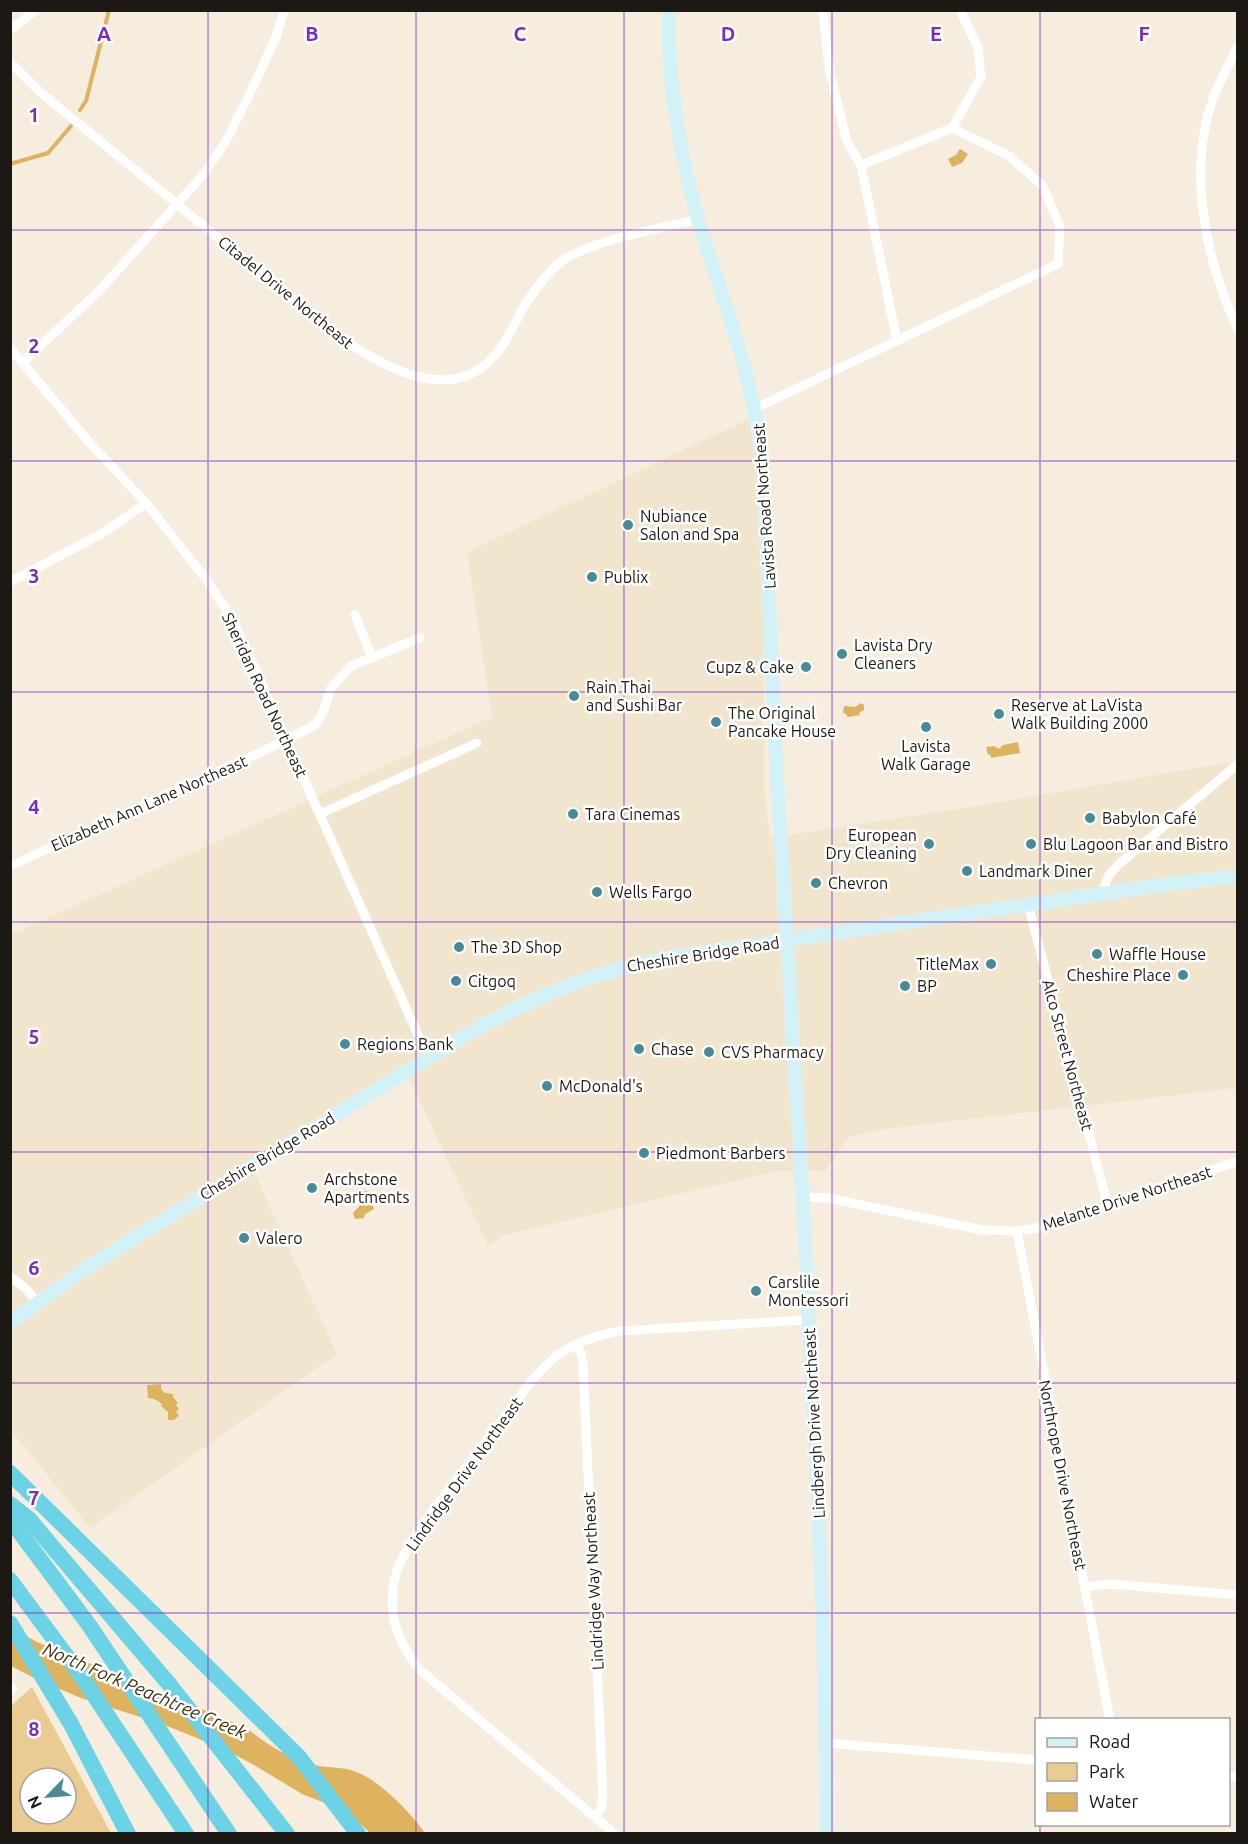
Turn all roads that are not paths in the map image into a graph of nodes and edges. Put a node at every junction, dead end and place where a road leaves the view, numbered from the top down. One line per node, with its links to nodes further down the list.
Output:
1 (36, 10): 6 (street)
2 (284, 10): 11 (street)
3 (669, 10): 12 (main road, Lavista Road Northeast)
4 (823, 10): 10 (street)
5 (960, 10): 9 (street)
6 (10, 30)
7 (1238, 46): 13 (street)
8 (10, 62): 11 (street, Citadel Drive Northeast)
9 (952, 128): 10 (street); 14 (street)
10 (861, 165): 14 (street)
11 (176, 204): 12 (street, Citadel Drive Northeast); 16 (street)
12 (698, 219): 17 (main road, Lavista Road Northeast)
13 (1238, 330)
14 (897, 341): 17 (street)
15 (10, 348): 16 (street, Sheridan Road Northeast)
16 (23, 362): 18 (street, Sheridan Road Northeast)
17 (756, 408): 31 (main road, Lavista Road Northeast)
18 (146, 503): 19 (street); 23 (street, Sheridan Road Northeast)
19 (10, 582)
20 (356, 615): 22 (street)
21 (420, 638): 22 (street, Elizabeth Ann Lane Northeast)
22 (372, 658): 23 (street, Elizabeth Ann Lane Northeast)
23 (287, 740): 26 (street, Sheridan Road Northeast); 27 (street, Elizabeth Ann Lane Northeast)
24 (477, 743): 26 (street)
25 (1238, 764): 29 (street)
26 (320, 814): 32 (street, Sheridan Road Northeast)
27 (10, 866)
28 (1238, 876): 29 (main road, Cheshire Bridge Road)
29 (1101, 894): 30 (main road, Cheshire Bridge Road)
30 (1028, 905): 31 (main road, Cheshire Bridge Road); 35 (street, Alco Street Northeast)
31 (786, 941): 32 (main road, Cheshire Bridge Road); 34 (main road, Lindbergh Drive Northeast)
32 (430, 1056): 38 (main road, Cheshire Bridge Road)
33 (1238, 1161): 35 (street, Melante Drive Northeast)
34 (802, 1197): 36 (street, Melante Drive Northeast); 39 (main road, Lindbergh Drive Northeast)
35 (1108, 1206): 36 (street, Melante Drive Northeast)
36 (1017, 1231): 46 (street, Northrope Drive Northeast)
37 (10, 1276): 38 (street)
38 (37, 1302): 40 (main road, Cheshire Bridge Road)
39 (808, 1320): 41 (street, Lindridge Drive Northeast); 52 (main road, Lindbergh Drive Northeast)
40 (10, 1323)
41 (576, 1344): 54 (street, Lindridge Way Northeast); 54 (street, Lindridge Drive Northeast)
42 (10, 1473): 59 (highway)
43 (10, 1504): 58 (highway)
44 (10, 1519): 57 (highway)
45 (10, 1580): 56 (highway)
46 (1084, 1587): 47 (street); 51 (street, Northrope Drive Northeast)
47 (1238, 1595)
48 (10, 1623): 55 (highway)
49 (10, 1685): 50 (street)
50 (10, 1691)
51 (1110, 1718)
52 (826, 1743): 53 (street); 61 (main road, Lindbergh Drive Northeast)
53 (1035, 1760)
54 (595, 1817): 60 (street, Lindridge Drive Northeast)
55 (128, 1833)
56 (186, 1833)
57 (230, 1833)
58 (287, 1833)
59 (358, 1833)
60 (615, 1833)
61 (827, 1833)

